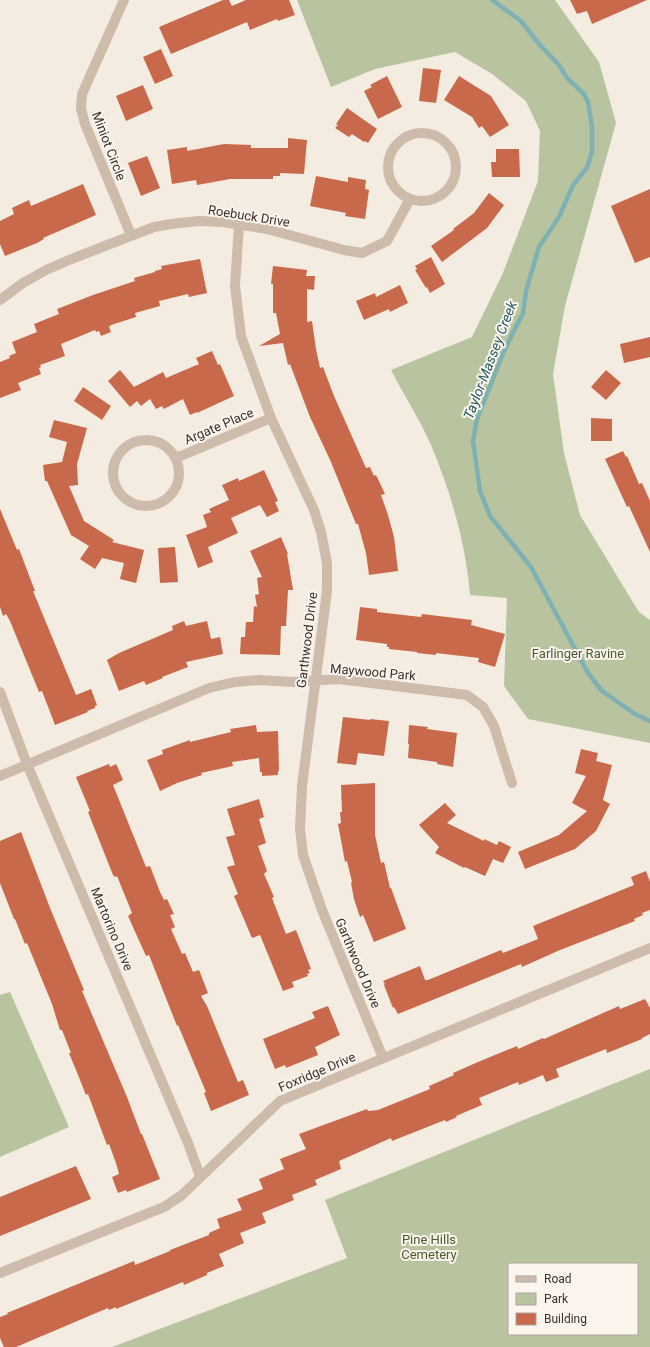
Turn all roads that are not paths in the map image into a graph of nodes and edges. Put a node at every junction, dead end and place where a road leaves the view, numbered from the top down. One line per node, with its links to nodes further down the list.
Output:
1 (124, 0): 4 (street, Miniot Circle)
2 (410, 199): 2 (street); 3 (street, Roebuck Drive)
3 (239, 225): 4 (street, Roebuck Drive); 6 (street, Garthwood Drive)
4 (131, 235): 5 (street, Roebuck Drive)
5 (0, 300)
6 (272, 418): 7 (street, Argate Place); 8 (street, Garthwood Drive)
7 (176, 458): 7 (street, Argate Place)
8 (315, 681): 10 (street, Maywood Park); 12 (street, Maywood Park); 14 (street, Garthwood Drive)
9 (0, 692): 10 (street, Martorino Drive)
10 (27, 764): 11 (street, Maywood Park); 15 (street, Martorino Drive)
11 (0, 776)
12 (512, 783)
13 (650, 948): 14 (street, Foxridge Drive)
14 (383, 1058): 15 (street, Foxridge Drive)
15 (200, 1176): 16 (street, Foxridge Drive)
16 (0, 1273)

